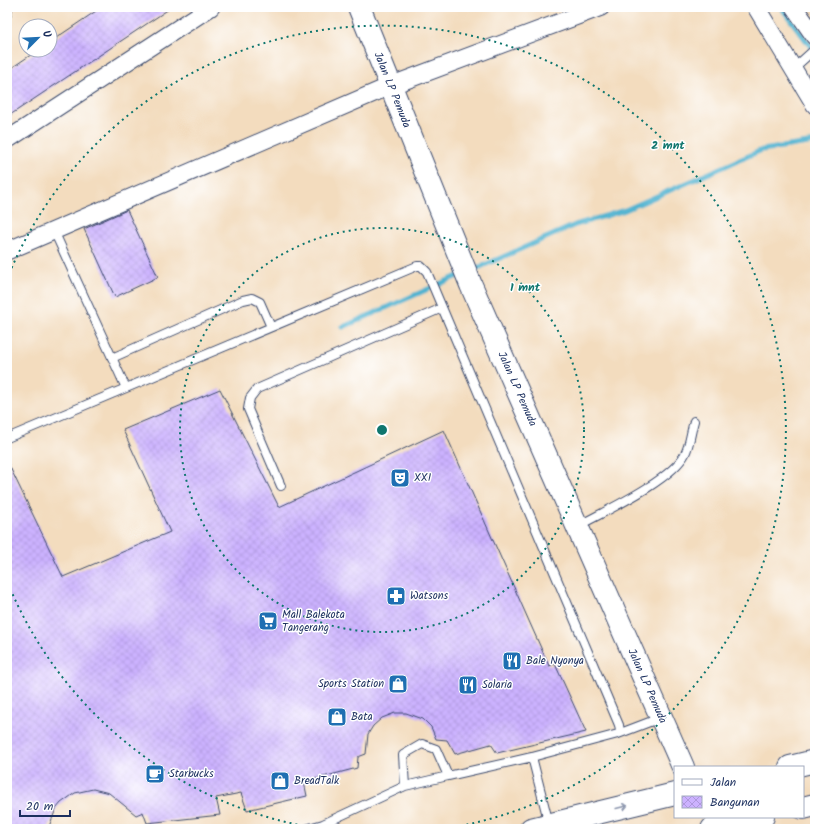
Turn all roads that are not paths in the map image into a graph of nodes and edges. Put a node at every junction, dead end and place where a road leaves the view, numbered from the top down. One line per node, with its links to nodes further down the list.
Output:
1 (8, 7): 7 (lane)
2 (212, 7): 13 (street)
3 (359, 7): 11 (street, Jalan LP Pemuda)
4 (601, 7): 11 (street)
5 (756, 7): 10 (street)
6 (794, 7): 8 (street)
7 (7, 14)
8 (815, 37)
9 (815, 49): 10 (lane)
10 (794, 68): 12 (street)
11 (390, 86): 14 (street); 23 (street, Jalan LP Pemuda)
12 (815, 105)
13 (7, 140)
14 (54, 231): 15 (street); 18 (lane)
15 (7, 251)
16 (440, 305): 17 (lane); 22 (lane); 25 (lane)
17 (271, 327): 18 (lane); 19 (lane)
18 (112, 358): 19 (lane)
19 (126, 388): 21 (lane)
20 (694, 421): 23 (lane)
21 (7, 438)
22 (280, 486)
23 (577, 527): 24 (street, Jalan LP Pemuda)
24 (661, 718): 25 (lane); 28 (street, Jalan LP Pemuda)
25 (620, 732): 26 (lane)
26 (532, 757): 30 (lane); 36 (lane)
27 (815, 761): 29 (street)
28 (683, 766)
29 (794, 766)
30 (448, 776): 31 (lane); 31 (lane)
31 (405, 786): 37 (lane)
32 (674, 794): 36 (street, one-way to 32)
33 (815, 805): 34 (street)
34 (804, 808)
35 (759, 818): 38 (street)
36 (540, 827)
37 (306, 829)
38 (712, 829)

